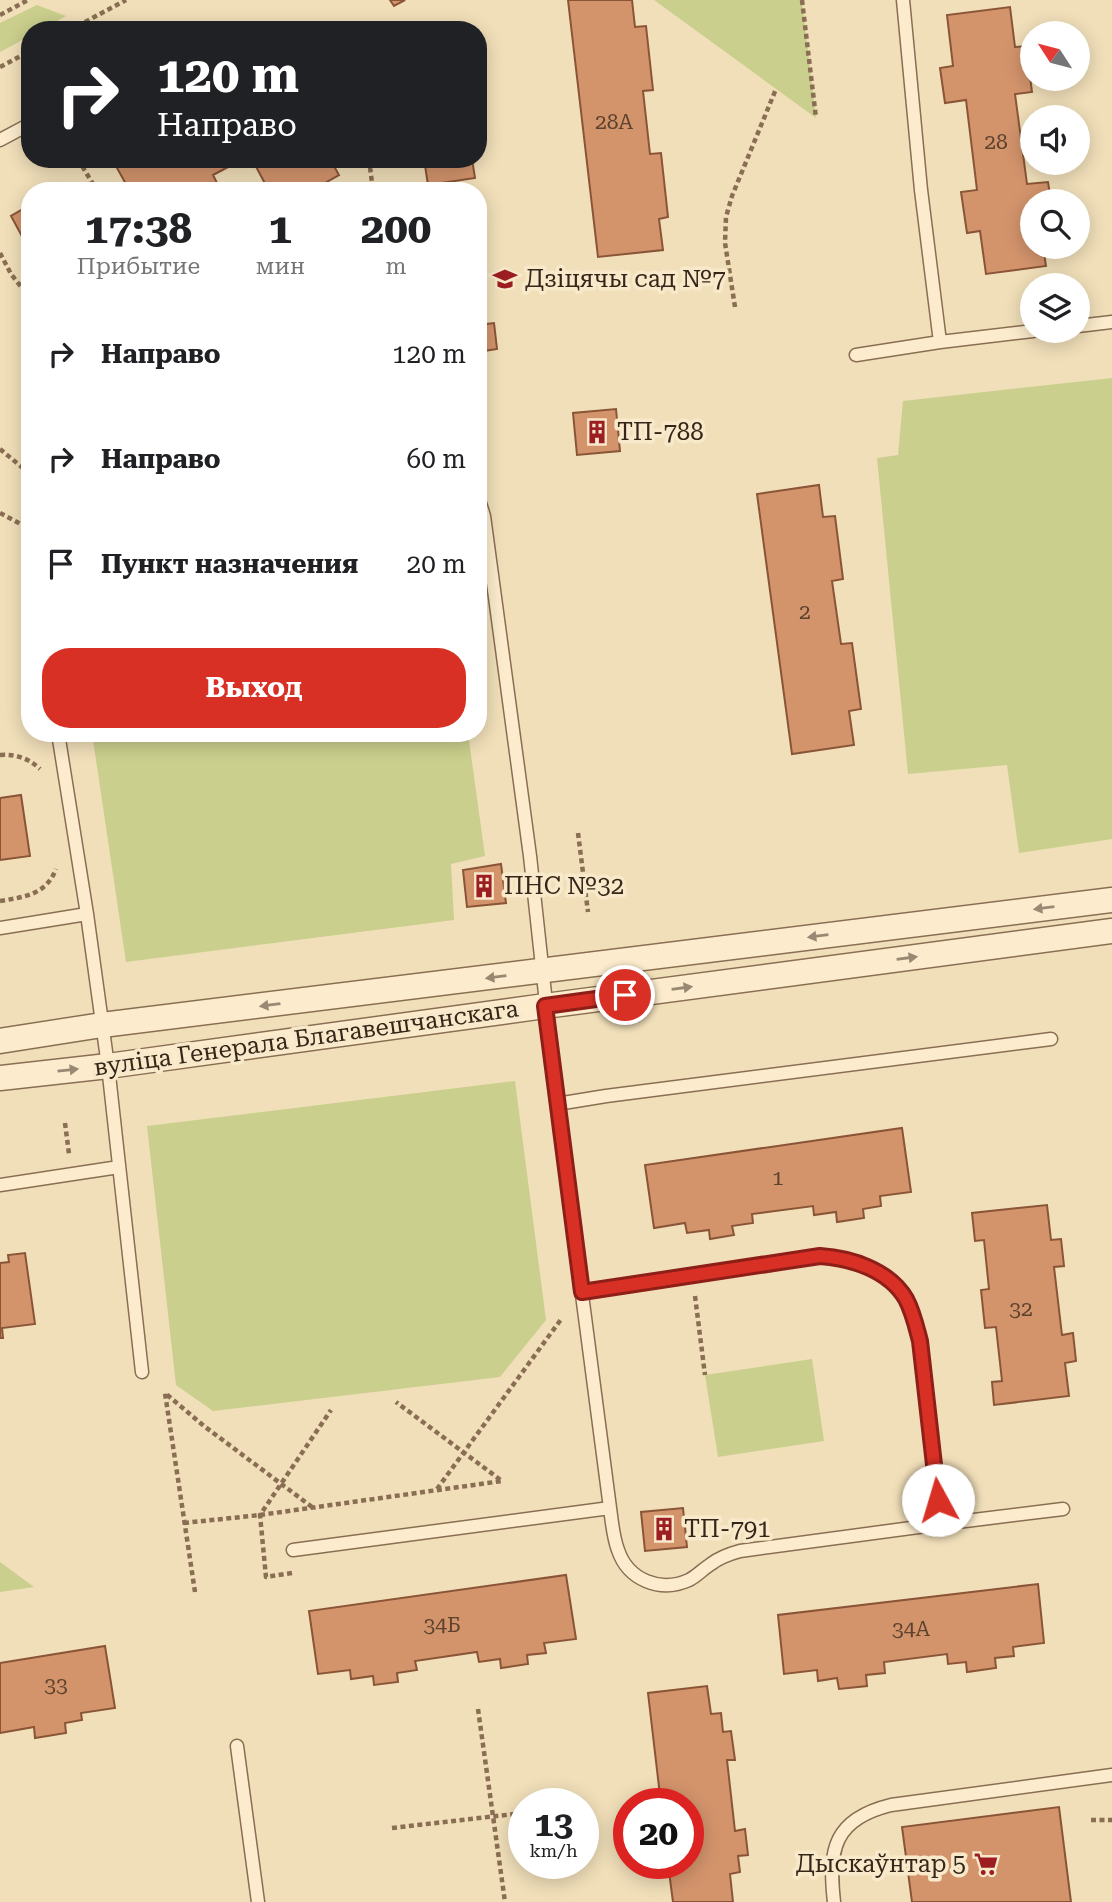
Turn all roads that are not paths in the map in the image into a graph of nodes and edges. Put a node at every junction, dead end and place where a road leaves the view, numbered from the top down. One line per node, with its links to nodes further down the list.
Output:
1 (903, 0): 7 (lane)
2 (21, 129): 3 (lane)
3 (0, 140)
4 (1112, 321): 5 (lane)
5 (1090, 324)
6 (1020, 333): 7 (lane)
7 (940, 342): 8 (lane)
8 (856, 355)
9 (487, 538): 15 (lane)
10 (59, 742): 12 (lane)
11 (1112, 900): 15 (street, one-way to 15)
12 (87, 914): 13 (lane); 17 (lane)
13 (0, 928)
14 (1112, 931): 16 (street, вуліца Генерала Благавешчанскага, one-way to 14)
15 (542, 971): 16 (lane); 17 (street, one-way to 17)
16 (545, 1006): 20 (street, вуліца Генерала Благавешчанскага); 22 (lane)
17 (102, 1025): 19 (street); 20 (lane)
18 (1051, 1039): 22 (lane)
19 (0, 1041)
20 (107, 1066): 21 (street, вуліца Генерала Благавешчанскага, one-way to 20); 23 (lane)
21 (0, 1078)
22 (557, 1104): 25 (lane)
23 (120, 1167): 24 (lane); 26 (lane)
24 (0, 1185)
25 (582, 1292): 27 (lane); 29 (lane)
26 (142, 1372)
27 (610, 1508): 29 (lane); 30 (lane)
28 (1063, 1509): 29 (lane)
29 (941, 1524)
30 (293, 1550)
31 (237, 1746): 33 (lane)
32 (1112, 1775): 34 (lane)
33 (258, 1902)
34 (834, 1902)

